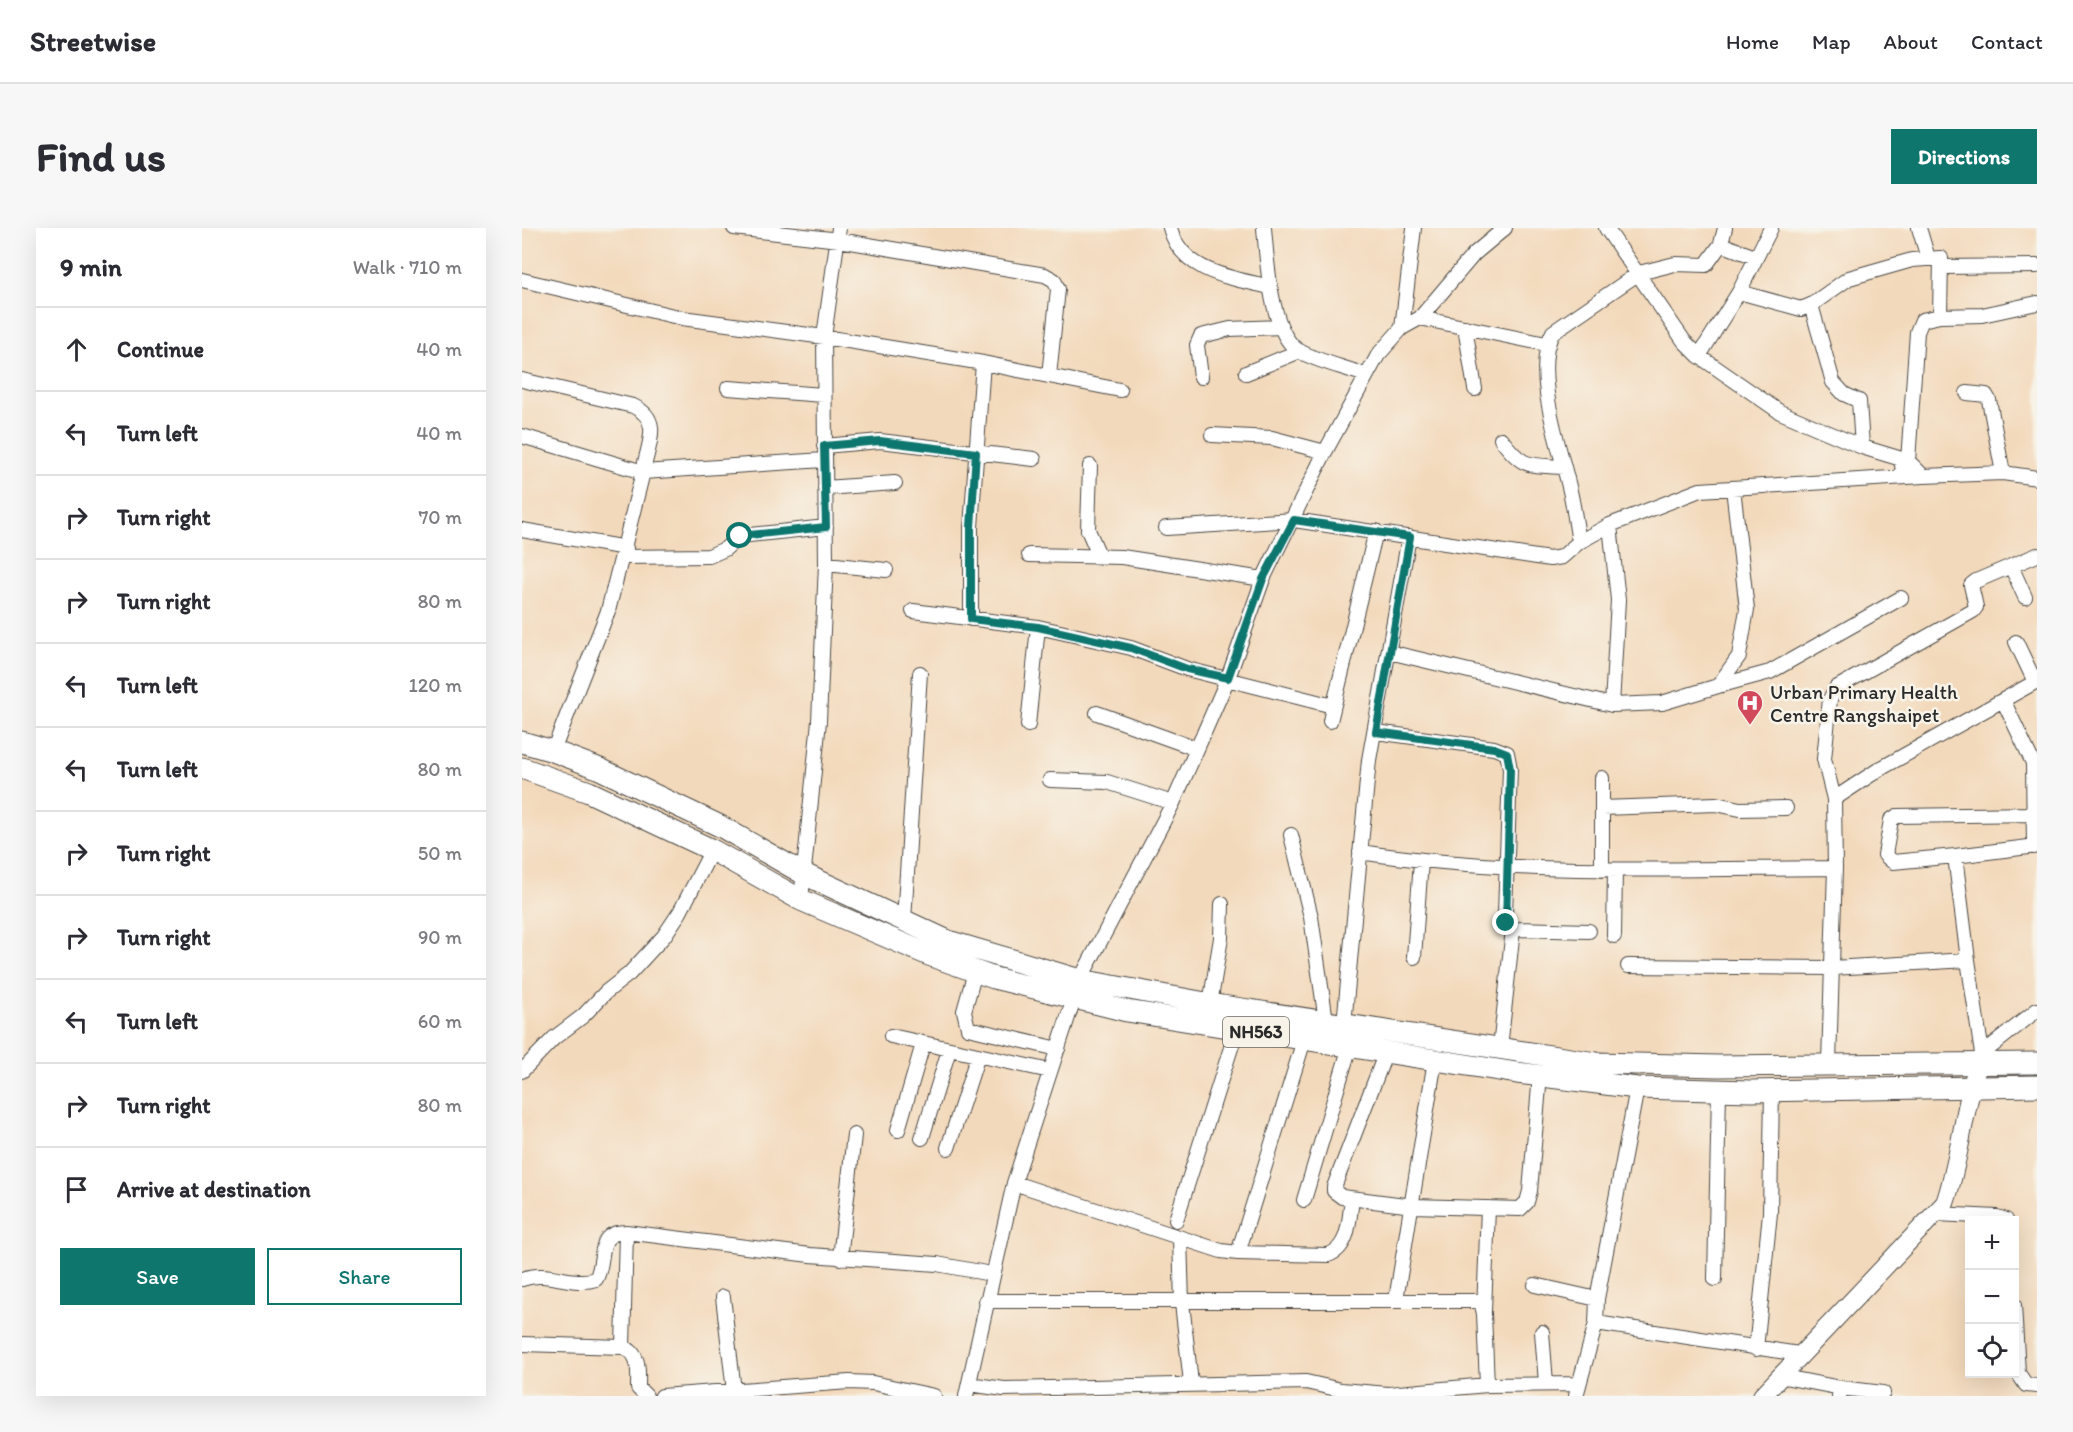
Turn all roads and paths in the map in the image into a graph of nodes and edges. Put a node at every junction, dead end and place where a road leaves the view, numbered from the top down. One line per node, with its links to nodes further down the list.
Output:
1 (734, 228): 10 (street)
2 (1170, 228): 18 (street)
3 (1264, 228): 18 (street)
4 (1414, 228): 26 (street)
5 (1504, 228): 23 (street)
6 (1606, 228): 16 (street)
7 (1725, 228): 11 (street)
8 (1771, 228): 12 (street)
9 (1919, 228): 13 (street)
10 (839, 234): 27 (street); 34 (street)
11 (1721, 244): 12 (street); 16 (street)
12 (1755, 257): 19 (street)
13 (1928, 258): 15 (street); 21 (street)
14 (2037, 266): 15 (street)
15 (1941, 267): 22 (street)
16 (1639, 273): 28 (street); 30 (street)
17 (522, 280): 27 (street)
18 (1270, 287): 24 (street)
19 (1739, 292): 21 (street); 30 (street)
20 (2037, 303): 22 (street)
21 (1811, 306): 46 (street)
22 (1940, 316): 51 (street)
23 (1420, 318): 25 (street); 26 (street)
24 (1281, 327): 29 (street); 35 (street)
25 (1465, 327): 28 (street); 38 (street)
26 (1402, 328): 33 (street)
27 (824, 337): 31 (street); 41 (street)
28 (1546, 344): 53 (street)
29 (1300, 351): 32 (street); 33 (street)
30 (1699, 356): 46 (street)
31 (983, 363): 34 (street); 48 (street)
32 (1245, 373)
33 (1365, 375): 47 (street)
34 (1049, 376): 39 (street)
35 (1201, 378)
36 (522, 380): 54 (street)
37 (728, 388): 41 (street)
38 (1475, 389)
39 (1120, 390)
40 (1967, 393): 55 (street)
41 (824, 395): 45 (street)
42 (1212, 435): 47 (street)
43 (522, 436): 54 (street)
44 (1501, 439): 53 (street)
45 (824, 446): 48 (street); 50 (street)
46 (1862, 447): 51 (street)
47 (1325, 452): 62 (street)
48 (976, 453): 49 (street); 81 (street)
49 (1034, 459)
50 (824, 460): 54 (street); 60 (street)
51 (1908, 460): 56 (street); 57 (street)
52 (1090, 466): 72 (street)
53 (1564, 467): 69 (street)
54 (643, 472): 70 (street)
55 (2003, 473): 56 (street); 58 (street)
56 (1923, 476): 57 (street)
57 (1888, 478): 61 (street)
58 (2037, 478)
59 (895, 483): 60 (street)
60 (825, 488): 64 (street)
61 (1733, 488): 63 (street); 88 (street)
62 (1294, 520): 65 (street); 67 (street); 77 (street)
63 (1610, 525): 69 (street); 91 (street)
64 (826, 527): 70 (street); 74 (street)
65 (1166, 528)
66 (522, 530): 70 (street)
67 (1376, 531): 68 (street); 90 (street)
68 (1410, 537): 69 (street); 84 (street)
69 (1579, 542)
70 (625, 553): 98 (street)
71 (1029, 555): 72 (street)
72 (1099, 555): 77 (street)
73 (2037, 555): 75 (street)
74 (826, 564): 76 (street); 116 (street)
75 (2011, 566): 78 (street); 102 (street)
76 (886, 570)
77 (1263, 579): 86 (street)
78 (2025, 597)
79 (1901, 598): 88 (street)
80 (913, 611): 81 (street)
81 (971, 619): 82 (street)
82 (1038, 627): 86 (street); 94 (street)
83 (2016, 642): 87 (street)
84 (1389, 652): 91 (street); 95 (street)
85 (920, 673): 119 (street)
86 (1228, 678): 90 (street); 97 (street)
87 (2036, 681): 89 (street)
88 (1718, 686): 91 (street)
89 (2003, 700): 102 (street); 106 (street)
90 (1334, 705): 93 (street)
91 (1612, 705)
92 (1097, 713): 97 (street)
93 (1330, 721)
94 (1028, 724)
95 (1376, 732): 110 (street); 113 (street)
96 (522, 742): 98 (highway, NH563)
97 (1197, 749): 103 (street)
98 (553, 751): 116 (highway, NH563)
99 (522, 768): 109 (highway, NH563)
100 (1602, 778): 104 (street)
101 (1050, 780): 103 (street)
102 (1834, 799): 114 (street)
103 (1173, 803): 128 (street)
104 (1602, 808): 105 (street); 115 (street)
105 (1786, 808)
106 (2036, 814): 108 (street); 111 (street)
107 (1291, 835): 131 (street)
108 (2036, 847): 111 (street)
109 (712, 850): 117 (highway, NH563); 146 (street)
110 (1360, 852): 112 (street); 131 (street)
111 (1955, 856): 124 (street)
112 (1421, 861): 113 (street); 123 (street)
113 (1507, 865): 115 (street); 120 (street)
114 (1835, 868): 115 (street); 126 (street)
115 (1608, 870): 122 (street)
116 (804, 874): 117 (street); 119 (highway, NH563)
117 (801, 900): 127 (highway, NH563)
118 (1222, 904): 129 (street)
119 (904, 920): 128 (highway, NH563)
120 (1513, 929): 121 (street); 137 (street)
121 (1589, 931)
122 (1614, 936)
123 (1414, 957)
124 (1968, 960): 126 (street); 142 (street)
125 (1628, 966): 126 (street)
126 (1832, 968): 144 (street)
127 (975, 972): 128 (highway, NH563); 138 (street)
128 (1077, 988): 129 (highway, NH563); 132 (highway, NH563); 138 (street)
129 (1210, 1004): 131 (highway, NH563)
130 (2037, 1010): 142 (street)
131 (1335, 1023): 137 (highway, NH563)
132 (1237, 1029): 134 (highway, NH563); 165 (street)
133 (891, 1036): 135 (street)
134 (1304, 1040): 136 (highway, NH563); 168 (street)
135 (923, 1044): 139 (street); 154 (street)
136 (1350, 1046): 140 (highway, NH563); 160 (street)
137 (1500, 1048): 144 (highway, NH563)
138 (1058, 1049): 147 (street)
139 (949, 1050): 141 (street); 156 (street)
140 (1386, 1052): 143 (highway, NH563); 159 (street)
141 (978, 1055): 147 (street); 157 (street)
142 (1980, 1058): 144 (highway, NH563); 145 (highway, NH563); 149 (main road)
143 (1435, 1060): 148 (highway, NH563); 161 (street)
144 (1829, 1063)
145 (2037, 1063)
146 (522, 1071)
147 (1050, 1071): 158 (street)
148 (1540, 1075): 151 (highway, NH563); 162 (street)
149 (1971, 1086): 150 (highway, NH563); 152 (highway, NH563); 163 (main road)
150 (2037, 1086)
151 (1637, 1088): 153 (highway, NH563); 175 (street)
152 (1773, 1090): 153 (highway, NH563); 185 (street)
153 (1719, 1091): 172 (street)
154 (898, 1130)
155 (854, 1135): 169 (street)
156 (922, 1138)
157 (948, 1148)
158 (1014, 1184): 167 (street); 170 (street)
159 (1352, 1199): 161 (street); 168 (street)
160 (1304, 1200)
161 (1413, 1206): 162 (street); 176 (street)
162 (1488, 1208): 179 (street)
163 (1936, 1215): 164 (street); 186 (main road)
164 (1966, 1216)
165 (1176, 1220)
166 (626, 1232): 169 (street); 171 (street); 184 (street)
167 (1180, 1238): 168 (street); 178 (street)
168 (1238, 1253)
169 (840, 1258): 170 (street)
170 (992, 1274): 177 (street)
171 (522, 1279)
172 (1715, 1280)
173 (1535, 1285): 175 (street)
174 (723, 1297): 197 (street)
175 (1597, 1299): 180 (street)
176 (1396, 1300): 178 (street); 179 (street)
177 (986, 1301): 178 (street); 194 (street)
178 (1182, 1303): 189 (street)
179 (1484, 1314): 191 (street)
180 (1596, 1323): 185 (street); 196 (street)
181 (2015, 1324): 192 (street)
182 (1542, 1332): 190 (street)
183 (522, 1344): 184 (street)
184 (623, 1347): 201 (street)
185 (1756, 1348): 186 (street)
186 (1799, 1354): 187 (main road)
187 (1779, 1376): 199 (street); 205 (main road)
188 (1306, 1382): 191 (street); 193 (street); 204 (street)
189 (1191, 1383): 193 (street); 195 (street)
190 (1545, 1383): 191 (street); 196 (street)
191 (1487, 1385)
192 (2037, 1386)
193 (1232, 1389)
194 (968, 1390): 198 (street)
195 (1149, 1390): 198 (street)
196 (1577, 1390)
197 (734, 1391): 202 (street); 203 (street)
198 (1072, 1392)
199 (1840, 1392): 200 (street)
200 (1883, 1393)
201 (646, 1396)
202 (662, 1396)
203 (934, 1396)
204 (1307, 1396)
205 (1762, 1396)

